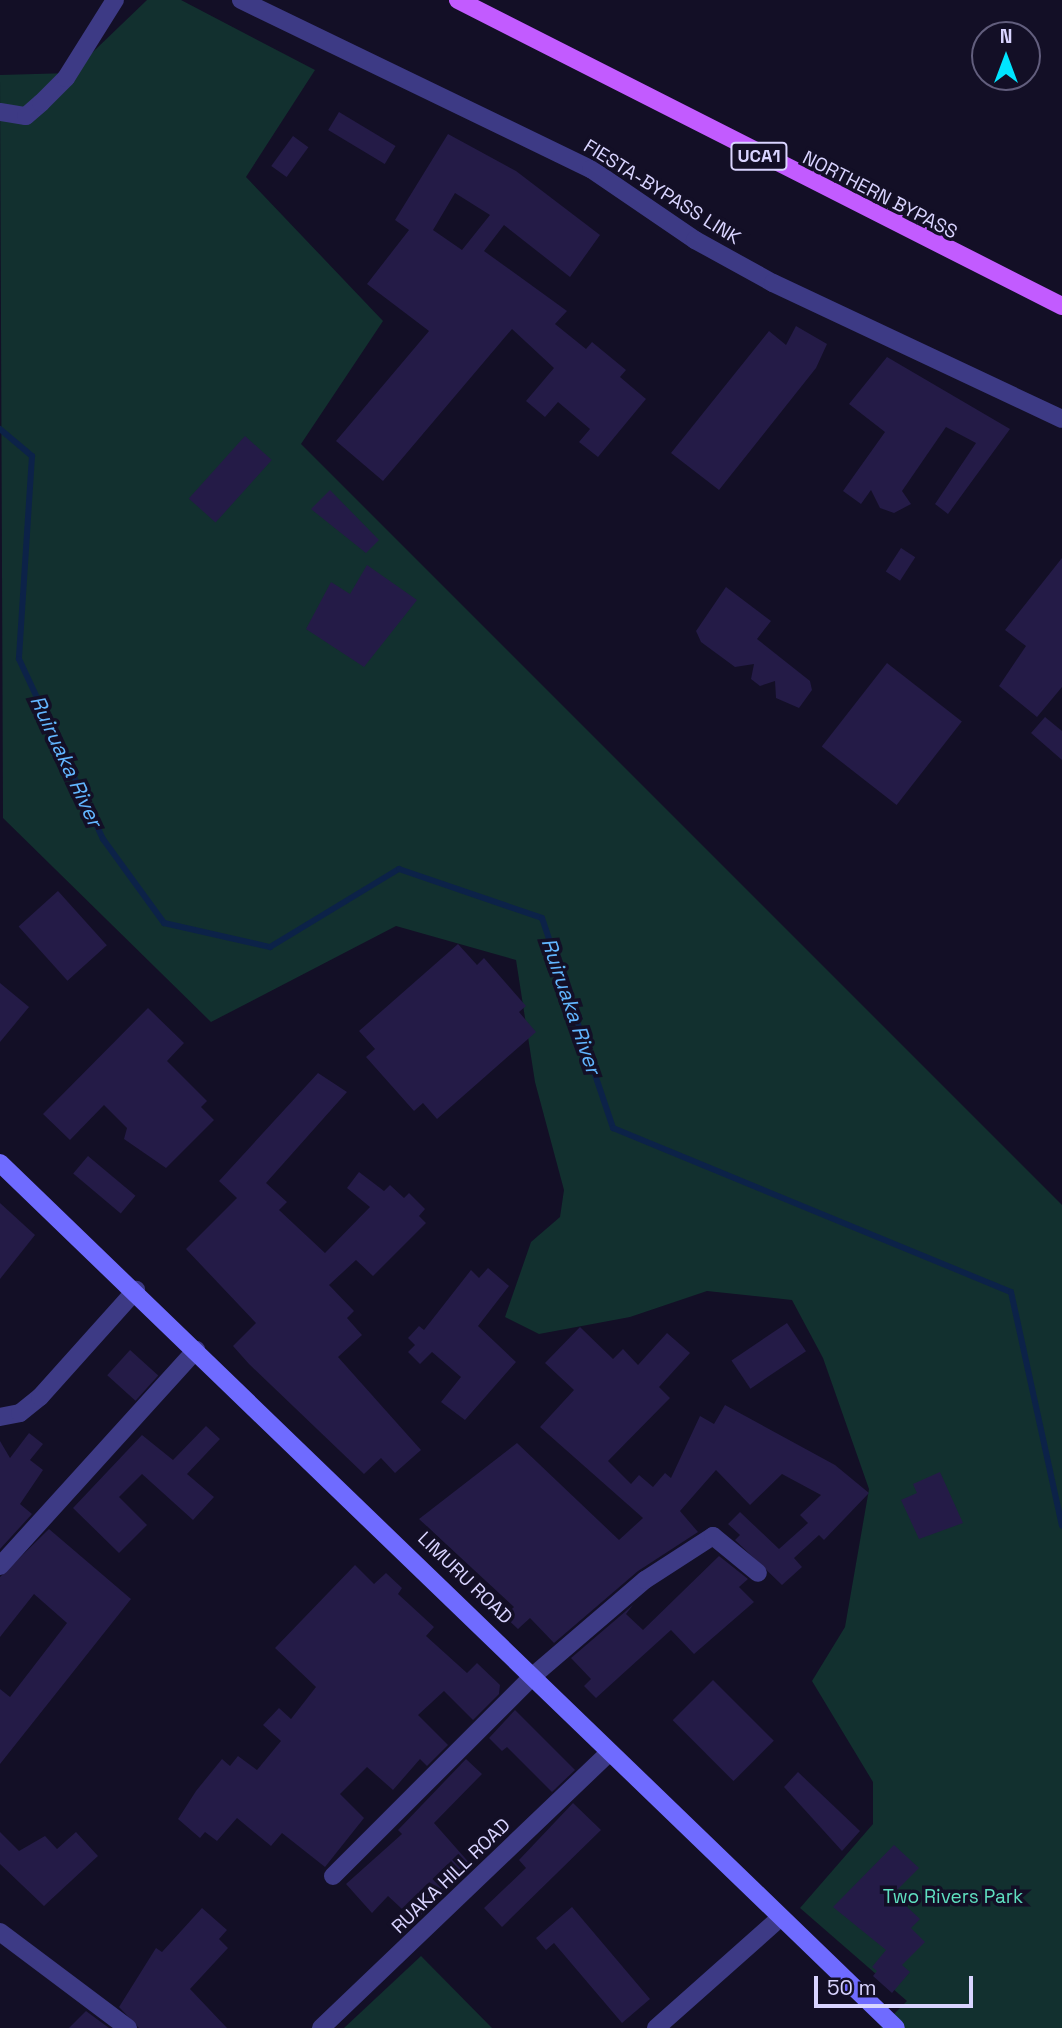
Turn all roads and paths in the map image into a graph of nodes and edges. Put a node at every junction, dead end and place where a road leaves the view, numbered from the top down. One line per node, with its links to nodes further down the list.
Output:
1 (115, 0): 4 (street)
2 (241, 0): 6 (street, FIESTA-BYPASS LINK)
3 (458, 0): 5 (main road, NORTHERN BYPASS / UCA1)
4 (0, 112)
5 (1062, 306)
6 (1062, 419)
7 (0, 1163): 8 (main road, LIMURU ROAD)
8 (136, 1290): 9 (main road, LIMURU ROAD); 10 (street)
9 (196, 1350): 11 (street); 13 (main road, LIMURU ROAD)
10 (0, 1417)
11 (0, 1566)
12 (758, 1573): 13 (street)
13 (534, 1675): 14 (main road, LIMURU ROAD); 15 (street)
14 (609, 1753): 16 (main road, LIMURU ROAD); 19 (street, RUAKA HILL ROAD)
15 (333, 1876)
16 (781, 1917): 20 (street); 21 (main road, LIMURU ROAD)
17 (0, 1932): 18 (street)
18 (128, 2028)
19 (321, 2028)
20 (656, 2028)
21 (897, 2028)

